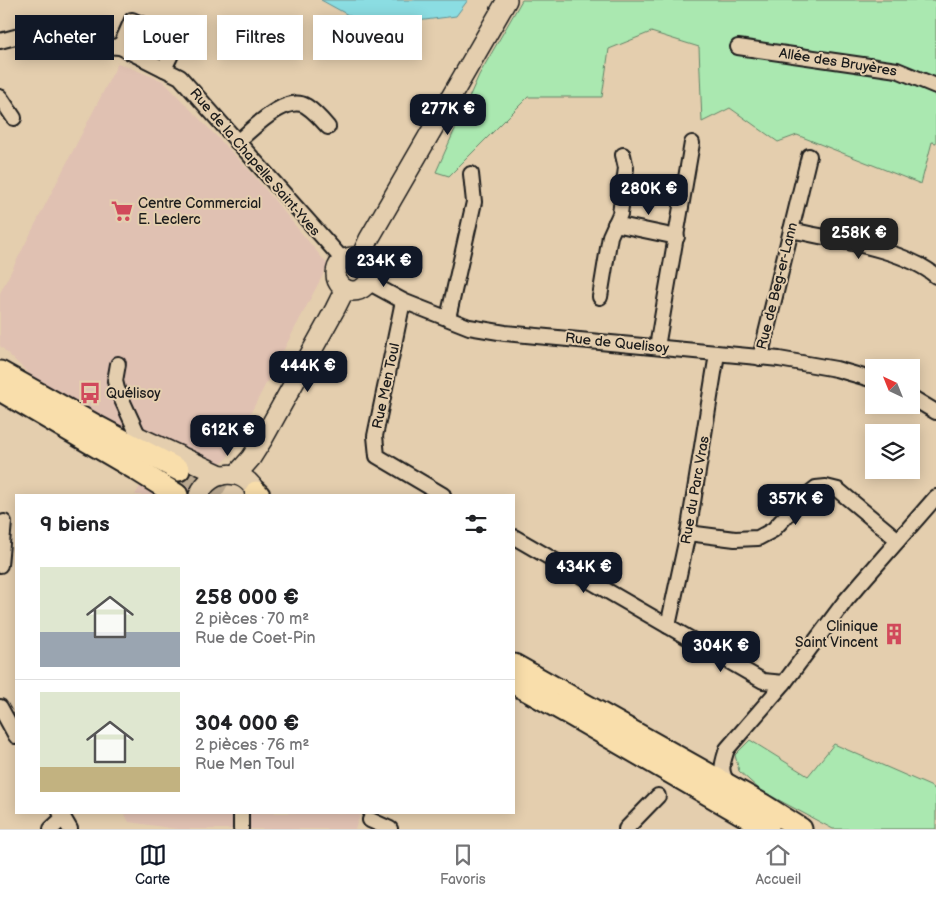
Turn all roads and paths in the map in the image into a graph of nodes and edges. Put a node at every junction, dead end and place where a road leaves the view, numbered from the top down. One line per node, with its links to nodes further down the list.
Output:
1 (507, 0): 18 (street)
2 (0, 41): 3 (street, Rue de la Chapelle Saint-Yves)
3 (120, 47): 5 (street, Rue de la Chapelle Saint-Yves); 5 (street)
4 (738, 47): 6 (street, Allée des Bruyères)
5 (164, 69): 10 (street, Rue de la Chapelle Saint-Yves)
6 (936, 86)
7 (0, 97): 8 (street)
8 (14, 118)
9 (328, 127): 10 (street)
10 (237, 142): 18 (street, Rue de la Chapelle Saint-Yves)
11 (692, 143): 17 (street)
12 (623, 155): 15 (street)
13 (809, 156): 16 (street, Rue de Beg-er-Lann)
14 (471, 174): 24 (street)
15 (615, 224): 17 (street); 22 (street)
16 (790, 230): 19 (street); 27 (street, Rue de Beg-er-Lann)
17 (677, 237): 25 (street)
18 (352, 260): 20 (street); 21 (street)
19 (936, 276)
20 (368, 282): 21 (street); 23 (street, Rue de Quelisoy)
21 (344, 289): 37 (street)
22 (600, 297)
23 (403, 301): 24 (street, Rue de Quelisoy); 41 (street, Rue Men Toul)
24 (448, 318): 25 (street, Rue de Quelisoy)
25 (657, 347): 26 (street, Rue de Quelisoy)
26 (717, 354): 27 (street, Rue de Quelisoy); 44 (street, Rue du Parc Vras)
27 (760, 358): 31 (street, Rue de Quelisoy)
28 (118, 364): 36 (street)
29 (0, 366): 36 (main road)
30 (0, 372): 38 (main road)
31 (865, 377)
32 (0, 383): 38 (main road)
33 (0, 390): 38 (main road)
34 (920, 402): 35 (street)
35 (936, 412)
36 (139, 437): 37 (street)
37 (229, 475): 39 (street); 40 (street)
38 (177, 481)
39 (200, 494)
40 (257, 494)
41 (441, 494)
42 (936, 497): 46 (street)
43 (4, 522): 47 (street)
44 (688, 533): 46 (street); 48 (street, Rue du Parc Vras)
45 (515, 538): 48 (street)
46 (898, 540): 53 (street)
47 (0, 565)
48 (668, 626): 53 (street)
49 (515, 660): 55 (main road)
50 (515, 666): 55 (main road)
51 (515, 679): 55 (main road)
52 (515, 683): 55 (main road)
53 (784, 683): 57 (street)
54 (0, 707): 56 (street)
55 (574, 707): 57 (main road); 66 (main road)
56 (15, 734)
57 (731, 787): 67 (main road)
58 (658, 796): 65 (street)
59 (241, 814): 63 (street)
60 (64, 820): 62 (street)
61 (369, 820): 64 (street)
62 (51, 829)
63 (241, 829)
64 (390, 829)
65 (626, 829)
66 (768, 829)
67 (801, 829)

